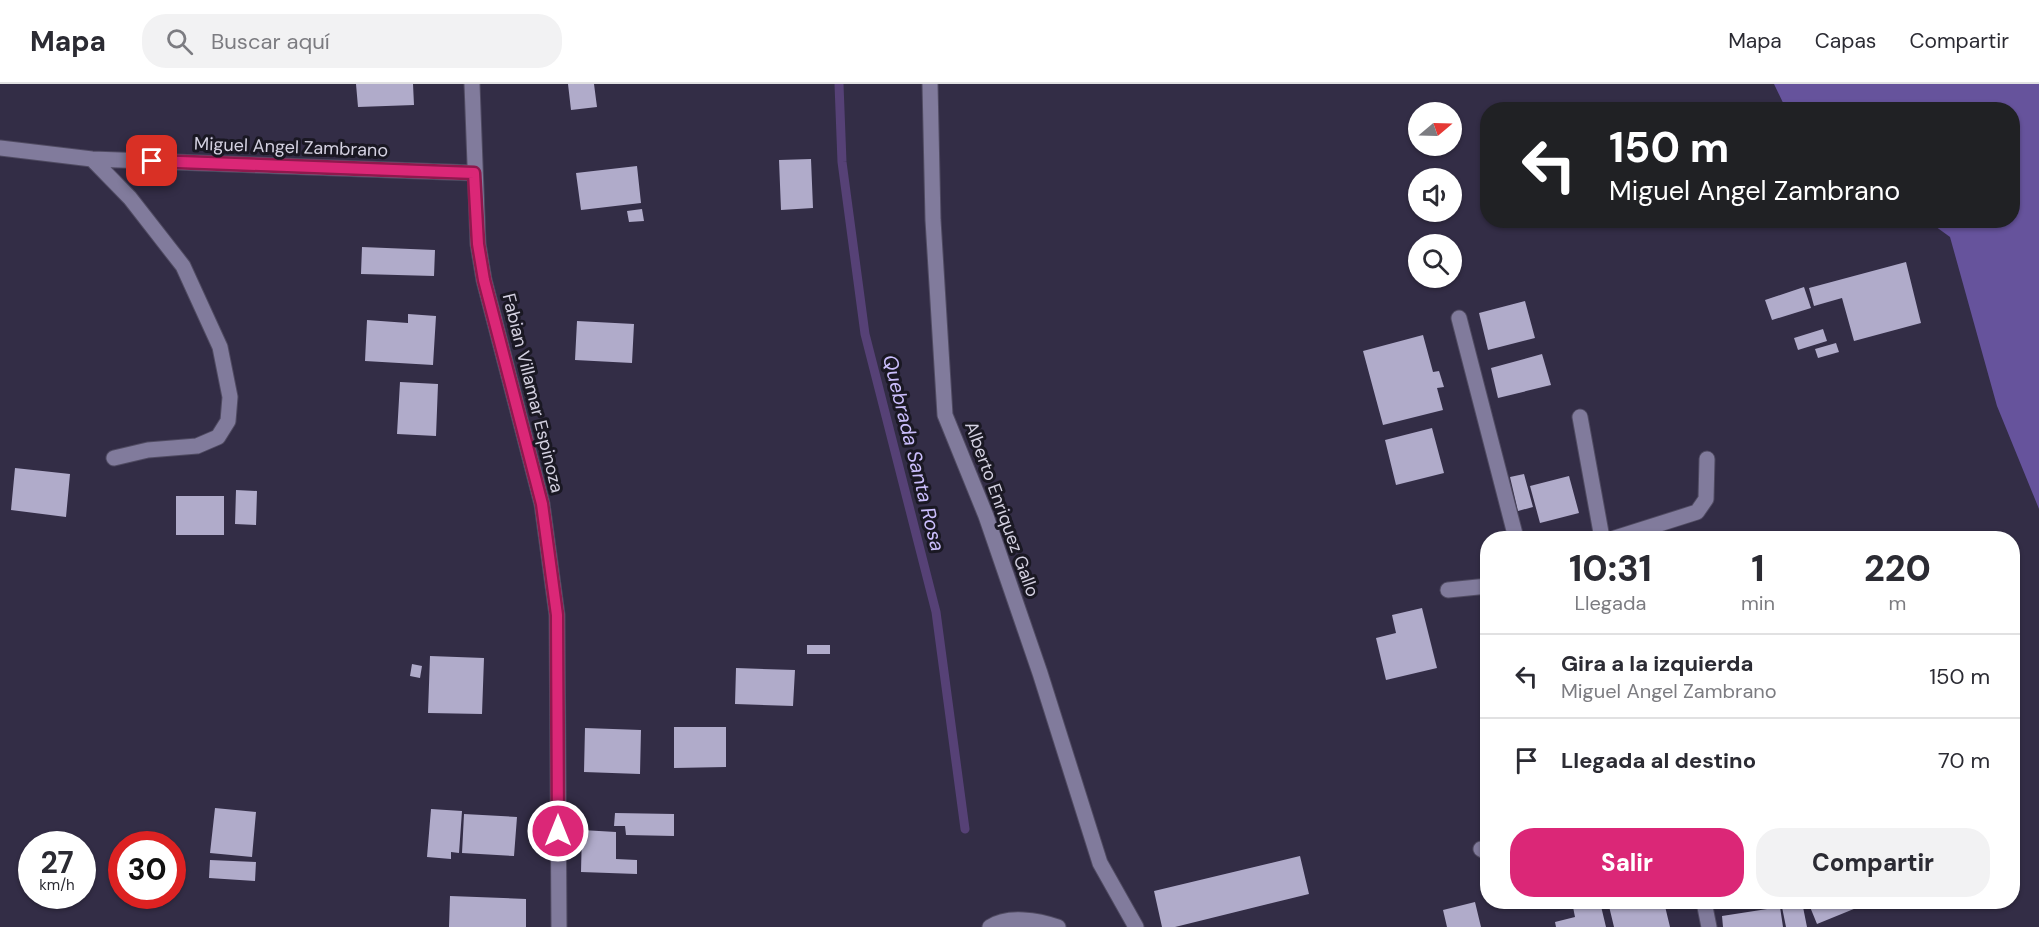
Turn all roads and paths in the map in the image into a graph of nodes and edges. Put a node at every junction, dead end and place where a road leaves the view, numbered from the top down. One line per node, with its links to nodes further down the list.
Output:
1 (472, 84): 5 (street, Fabian Villamar Espinoza)
2 (930, 84): 20 (street, Alberto Enriquez Gallo)
3 (0, 148): 4 (street, Miguel Angel Zambrano)
4 (92, 159): 5 (street, Miguel Angel Zambrano); 8 (street)
5 (474, 173): 17 (street, Fabian Villamar Espinoza)
6 (1460, 318): 10 (street)
7 (1580, 417): 11 (street)
8 (114, 458)
9 (1707, 459): 12 (street)
10 (1514, 531)
11 (1601, 531)
12 (1637, 531)
13 (1480, 586): 14 (street)
14 (1449, 590)
15 (1705, 909): 21 (street)
16 (1040, 924): 18 (street); 19 (street)
17 (559, 927)
18 (990, 927)
19 (1058, 927)
20 (1136, 927)
21 (1709, 927)

